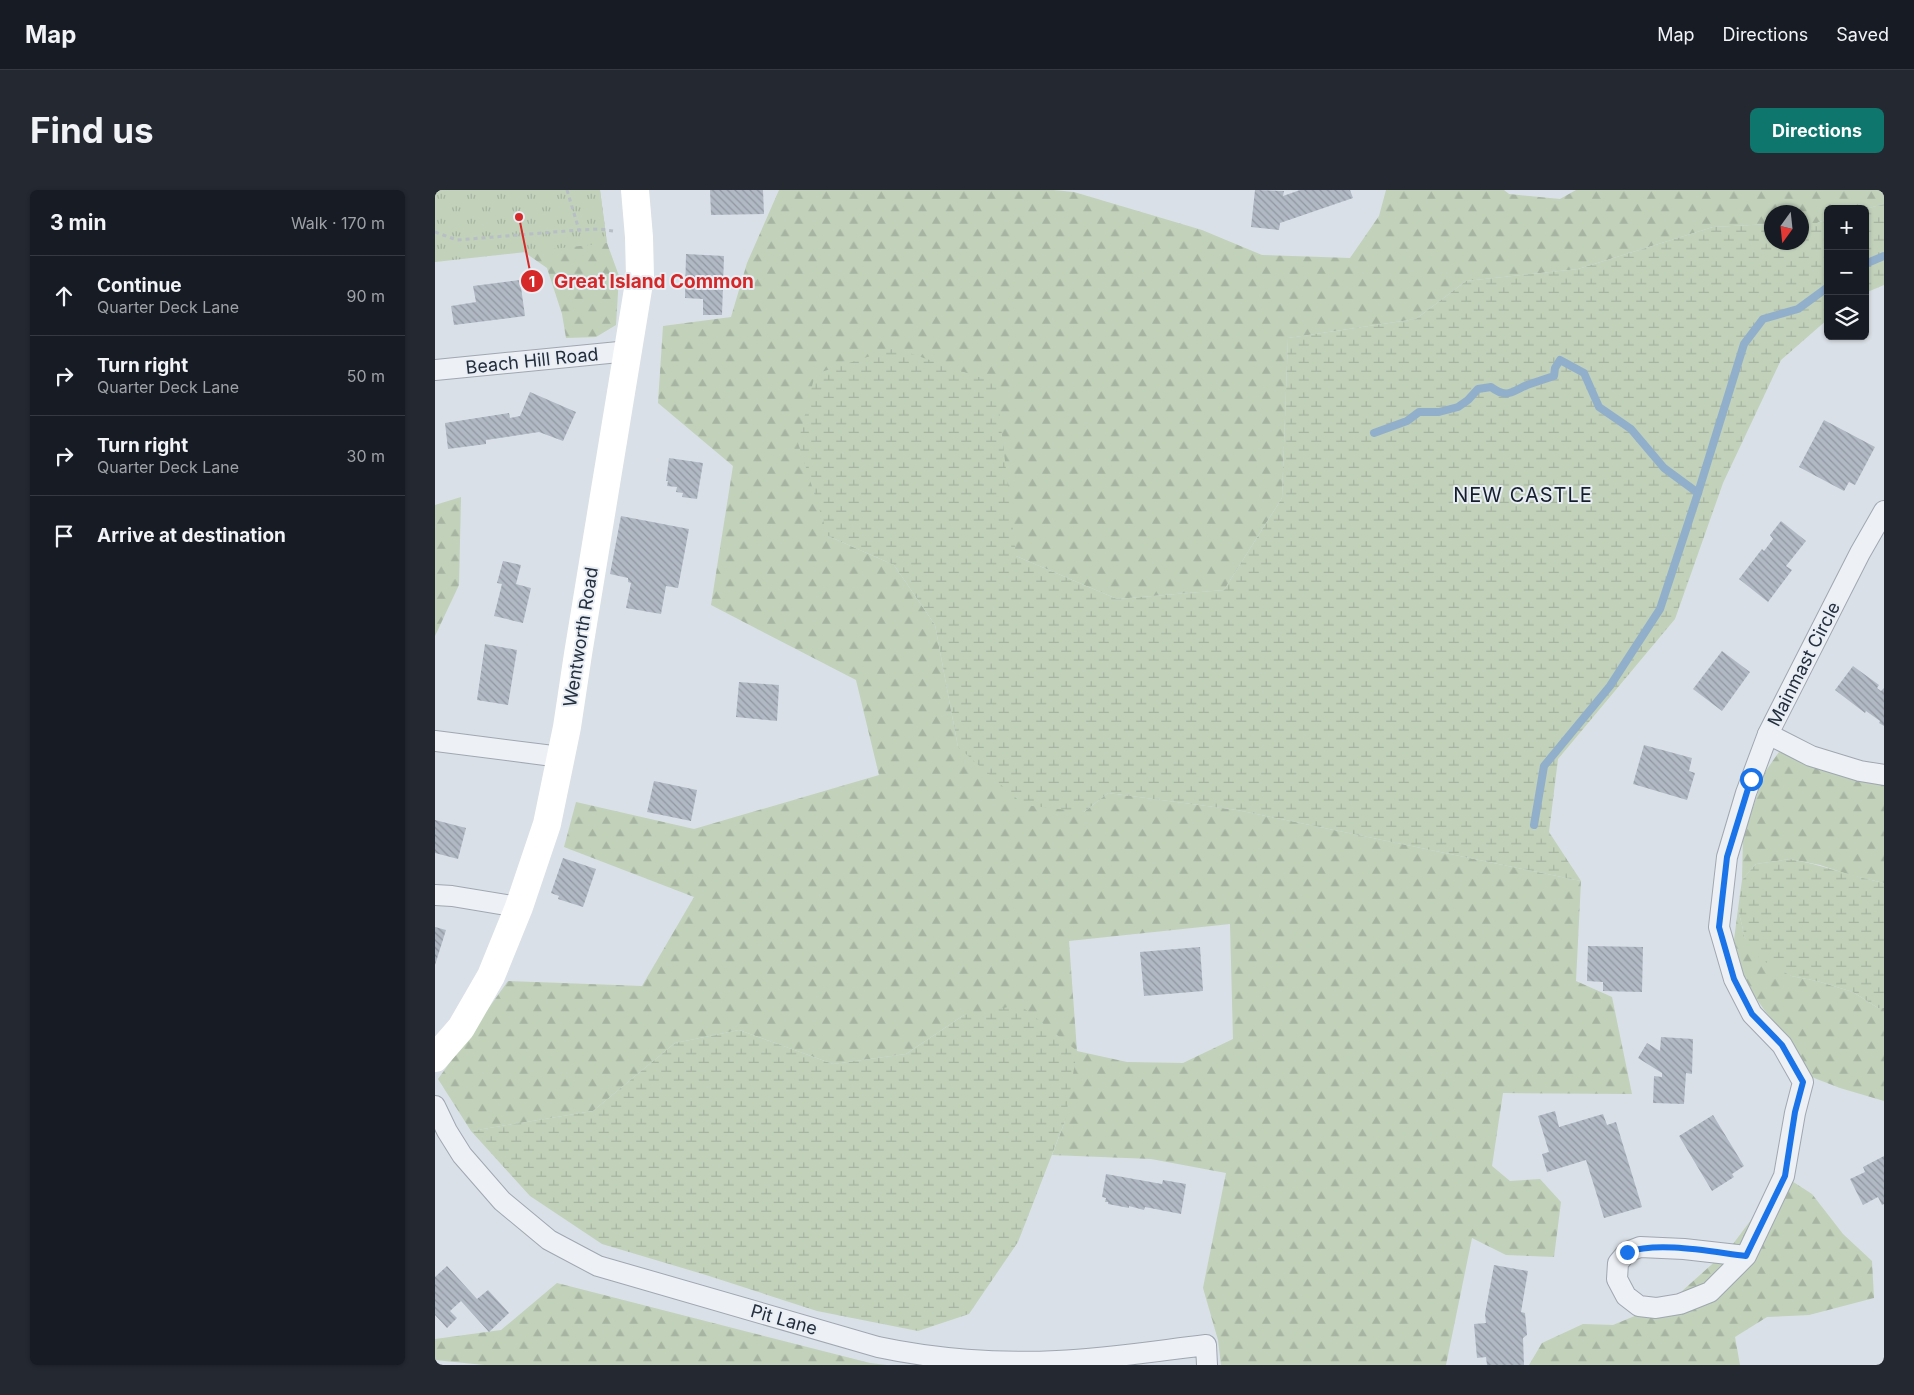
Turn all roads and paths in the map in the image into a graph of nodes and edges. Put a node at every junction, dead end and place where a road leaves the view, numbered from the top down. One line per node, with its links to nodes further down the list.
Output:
1 (567, 190): 3 (path)
2 (635, 190): 5 (main road, Wentworth Road)
3 (579, 230): 4 (path); 5 (path)
4 (435, 232)
5 (639, 237): 6 (main road, Wentworth Road)
6 (629, 351): 7 (street, Beach Hill Road); 11 (main road, Wentworth Road)
7 (435, 370)
8 (1884, 511): 9 (street, Mainmast Circle)
9 (1768, 734): 12 (street, Mainmast Circle); 17 (street)
10 (435, 741): 11 (street)
11 (561, 757): 14 (main road, Wentworth Road)
12 (1884, 776)
13 (435, 895): 14 (street)
14 (519, 907): 15 (main road, Wentworth Road)
15 (435, 1058)
16 (435, 1106): 18 (street, Pit Lane)
17 (1746, 1256): 17 (street)
18 (1207, 1365)

